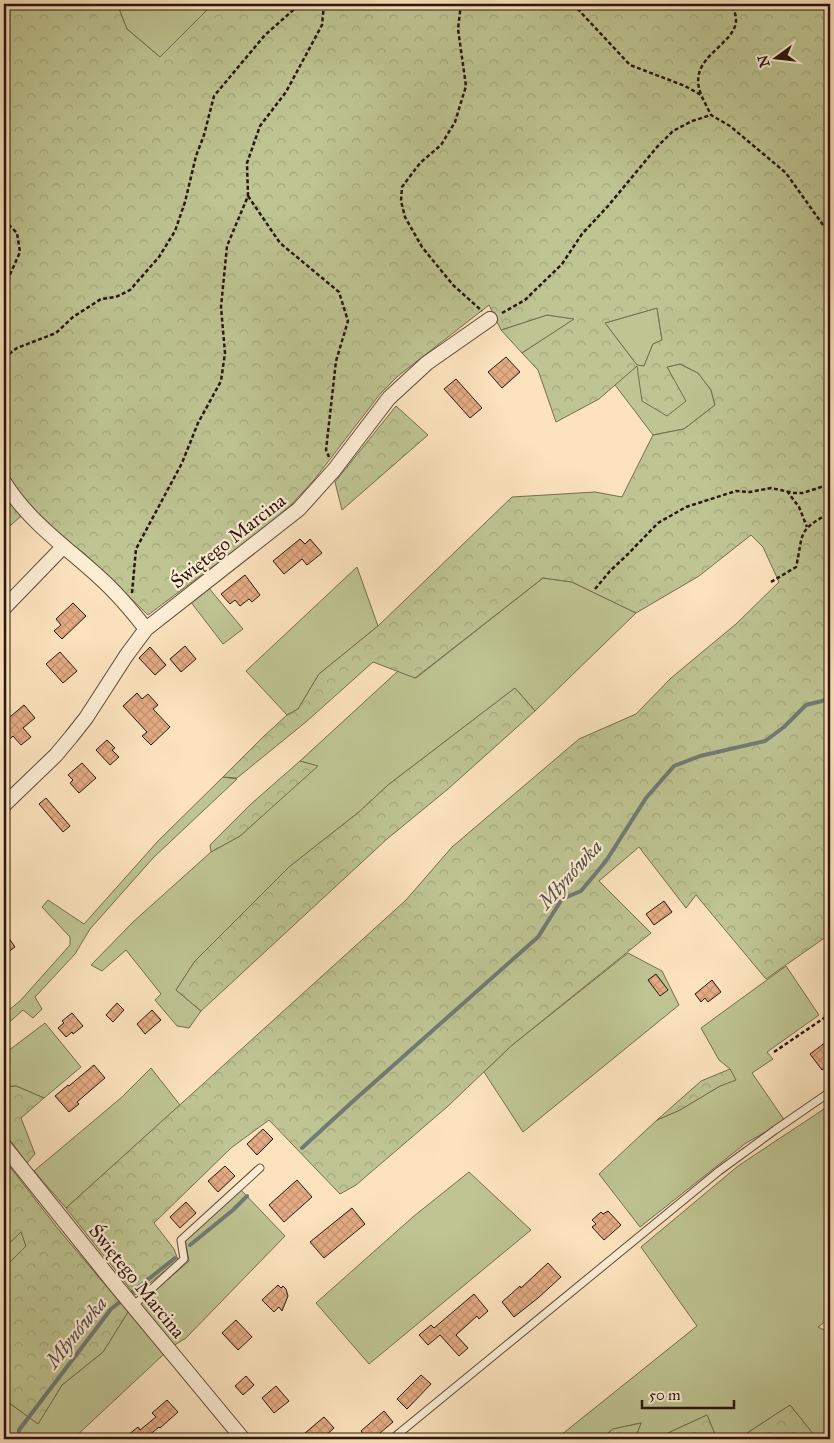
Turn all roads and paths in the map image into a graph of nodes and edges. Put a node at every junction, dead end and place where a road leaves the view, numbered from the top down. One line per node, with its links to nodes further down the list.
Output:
1 (300, 4): 16 (path)
2 (324, 4): 8 (path)
3 (461, 4): 14 (path)
4 (573, 4): 6 (path)
5 (730, 4): 6 (path)
6 (701, 95): 7 (path)
7 (711, 115): 11 (path); 15 (path)
8 (248, 196): 19 (path); 29 (path)
9 (4, 220): 13 (path)
10 (830, 224): 11 (path)
11 (824, 227): 12 (path)
12 (830, 244)
13 (4, 288)
14 (476, 305)
15 (490, 320): 19 (street, Świętego Marcina)
16 (4, 358)
17 (830, 376): 18 (path)
18 (830, 407)
19 (334, 470): 30 (street, Świętego Marcina)
20 (4, 482): 25 (street)
21 (830, 484): 22 (path)
22 (787, 491): 24 (path); 27 (path)
23 (830, 514): 24 (path)
24 (807, 526): 26 (path)
25 (63, 547): 28 (street); 29 (street)
26 (771, 582)
27 (595, 589)
28 (4, 608)
29 (130, 608): 30 (street)
30 (146, 629): 31 (street, Świętego Marcina)
31 (4, 805)
32 (830, 1014): 33 (path)
33 (774, 1052)
34 (830, 1092): 39 (lane)
35 (4, 1146): 37 (street, Świętego Marcina)
36 (260, 1168): 37 (lane)
37 (132, 1305): 38 (street, Świętego Marcina)
38 (243, 1439)
39 (392, 1439)

